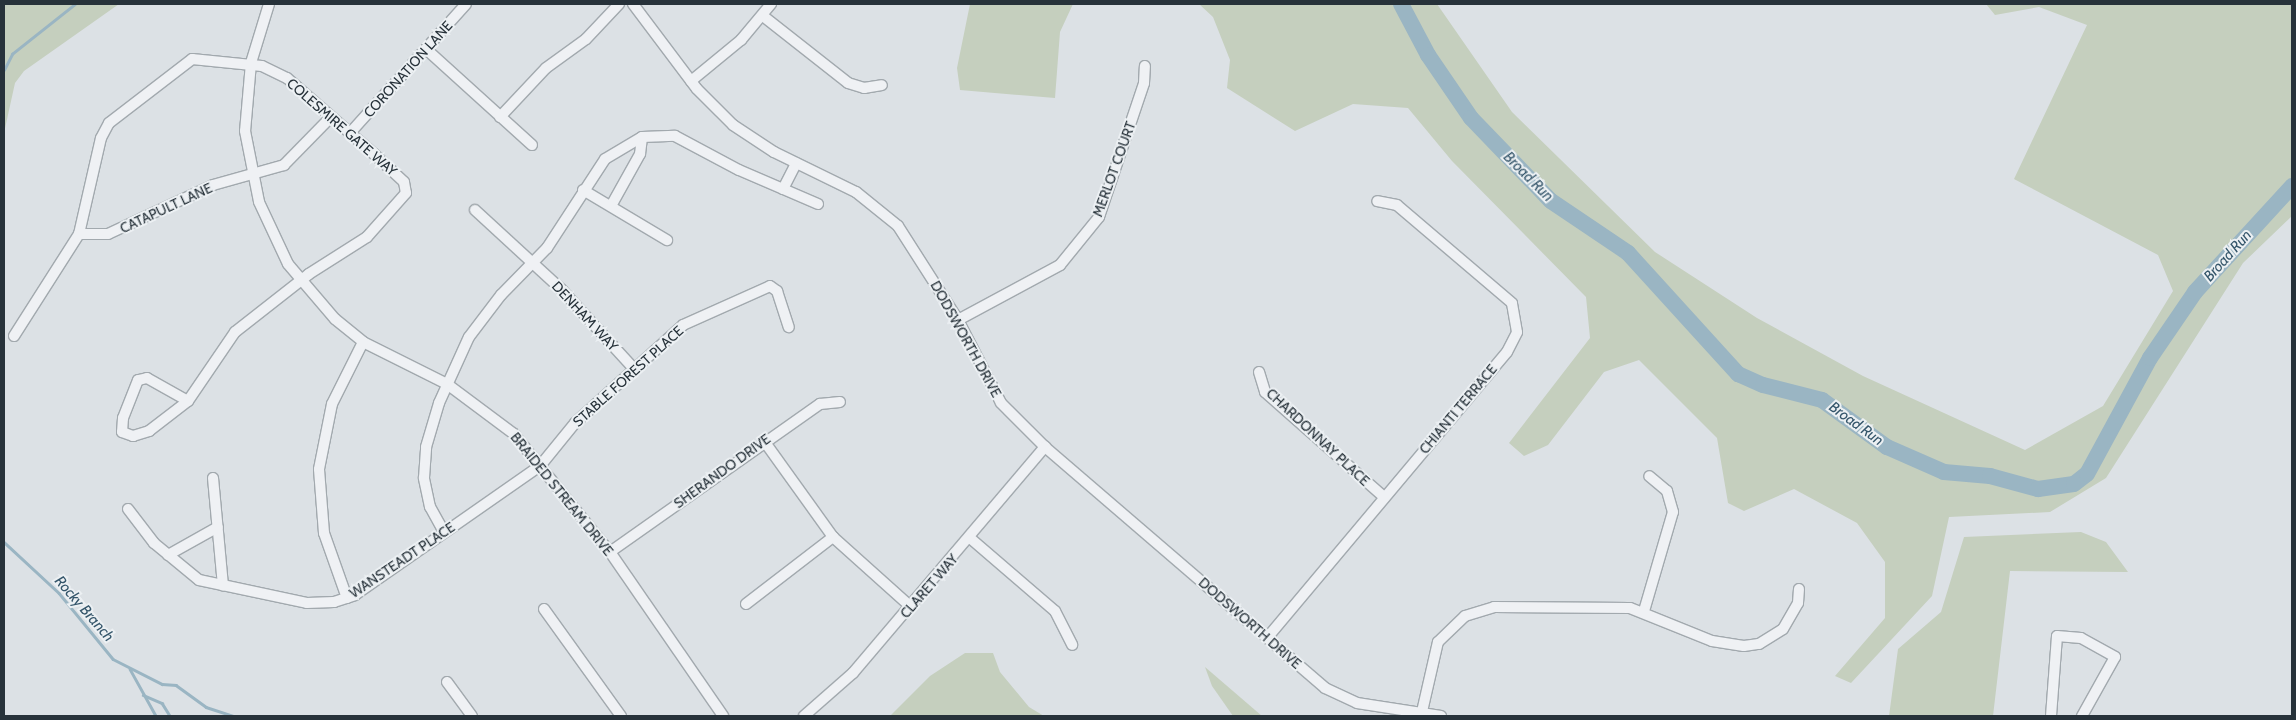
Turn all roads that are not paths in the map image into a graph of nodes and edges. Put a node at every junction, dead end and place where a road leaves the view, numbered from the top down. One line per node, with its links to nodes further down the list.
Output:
1 (269, 4): 8 (street, BRAIDED STREAM DRIVE)
2 (466, 4): 7 (street, CORONATION LANE)
3 (619, 4): 13 (street)
4 (633, 4): 10 (street, DODSWORTH DRIVE)
5 (771, 4): 6 (street)
6 (763, 16): 10 (street); 11 (street)
7 (426, 49): 13 (street); 14 (street, CORONATION LANE)
8 (251, 63): 12 (street, COLESMIRE GATE WAY); 18 (street, BRAIDED STREAM DRIVE); 25 (street, COLESMIRE GATE WAY)
9 (1145, 66): 29 (street, MERLOT COURT)
10 (691, 81): 17 (street, DODSWORTH DRIVE)
11 (882, 85)
12 (331, 117): 14 (street, COLESMIRE GATE WAY); 18 (street, CATAPULT LANE)
13 (500, 117): 16 (street)
14 (350, 134): 28 (street, COLESMIRE GATE WAY)
15 (642, 137): 19 (street); 20 (street); 23 (street)
16 (532, 146)
17 (796, 163): 19 (street); 29 (street, DODSWORTH DRIVE)
18 (252, 174): 25 (street, CATAPULT LANE); 28 (street, BRAIDED STREAM DRIVE)
19 (783, 189): 22 (street)
20 (582, 190): 23 (street); 27 (street)
21 (1377, 201): 43 (street, CHIANTI TERRACE)
22 (818, 204)
23 (610, 206): 26 (street)
24 (475, 210): 27 (street, DENHAM WAY)
25 (79, 234): 31 (street, COLESMIRE GATE WAY)
26 (667, 240)
27 (534, 263): 33 (street, DENHAM WAY); 35 (street)
28 (300, 281): 32 (street, BRAIDED STREAM DRIVE); 36 (street)
29 (958, 320): 39 (street, DODSWORTH DRIVE)
30 (789, 327): 33 (street, STABLE FOREST PLACE)
31 (14, 336)
32 (363, 342): 35 (street, BRAIDED STREAM DRIVE); 53 (street)
33 (635, 370): 40 (street, STABLE FOREST PLACE)
34 (1259, 372): 43 (street, CHARDONNAY PLACE)
35 (447, 384): 40 (street, BRAIDED STREAM DRIVE); 46 (street)
36 (188, 401): 36 (street)
37 (840, 402): 38 (street, SHERANDO DRIVE)
38 (764, 441): 47 (street); 49 (street, SHERANDO DRIVE)
39 (1045, 447): 48 (street, CLARET WAY); 58 (street, DODSWORTH DRIVE)
40 (540, 466): 46 (street, WANSTEADT PLACE); 49 (street, BRAIDED STREAM DRIVE)
41 (1649, 476): 57 (street)
42 (213, 478): 45 (street)
43 (1384, 497): 58 (street, CHIANTI TERRACE)
44 (128, 509): 50 (street, WANSTEADT PLACE)
45 (218, 527): 50 (street); 51 (street)
46 (444, 532): 53 (street, WANSTEADT PLACE)
47 (833, 537): 54 (street); 55 (street)
48 (970, 538): 55 (street, CLARET WAY); 59 (street)
49 (610, 552): 64 (street, BRAIDED STREAM DRIVE)
50 (168, 556): 51 (street, WANSTEADT PLACE)
51 (223, 586): 53 (street, WANSTEADT PLACE)
52 (1799, 589): 57 (street)
53 (346, 598)
54 (746, 604)
55 (910, 606): 65 (street, CLARET WAY)
56 (544, 609): 63 (street)
57 (1644, 611): 61 (street)
58 (1267, 638): 61 (street, DODSWORTH DRIVE)
59 (1072, 645)
60 (448, 682): 62 (street)
61 (1421, 715): 66 (street, DODSWORTH DRIVE)
62 (472, 716)
63 (621, 716)
64 (723, 716)
65 (804, 716)
66 (1440, 716)
67 (2051, 716): 68 (street)
68 (2082, 716)

